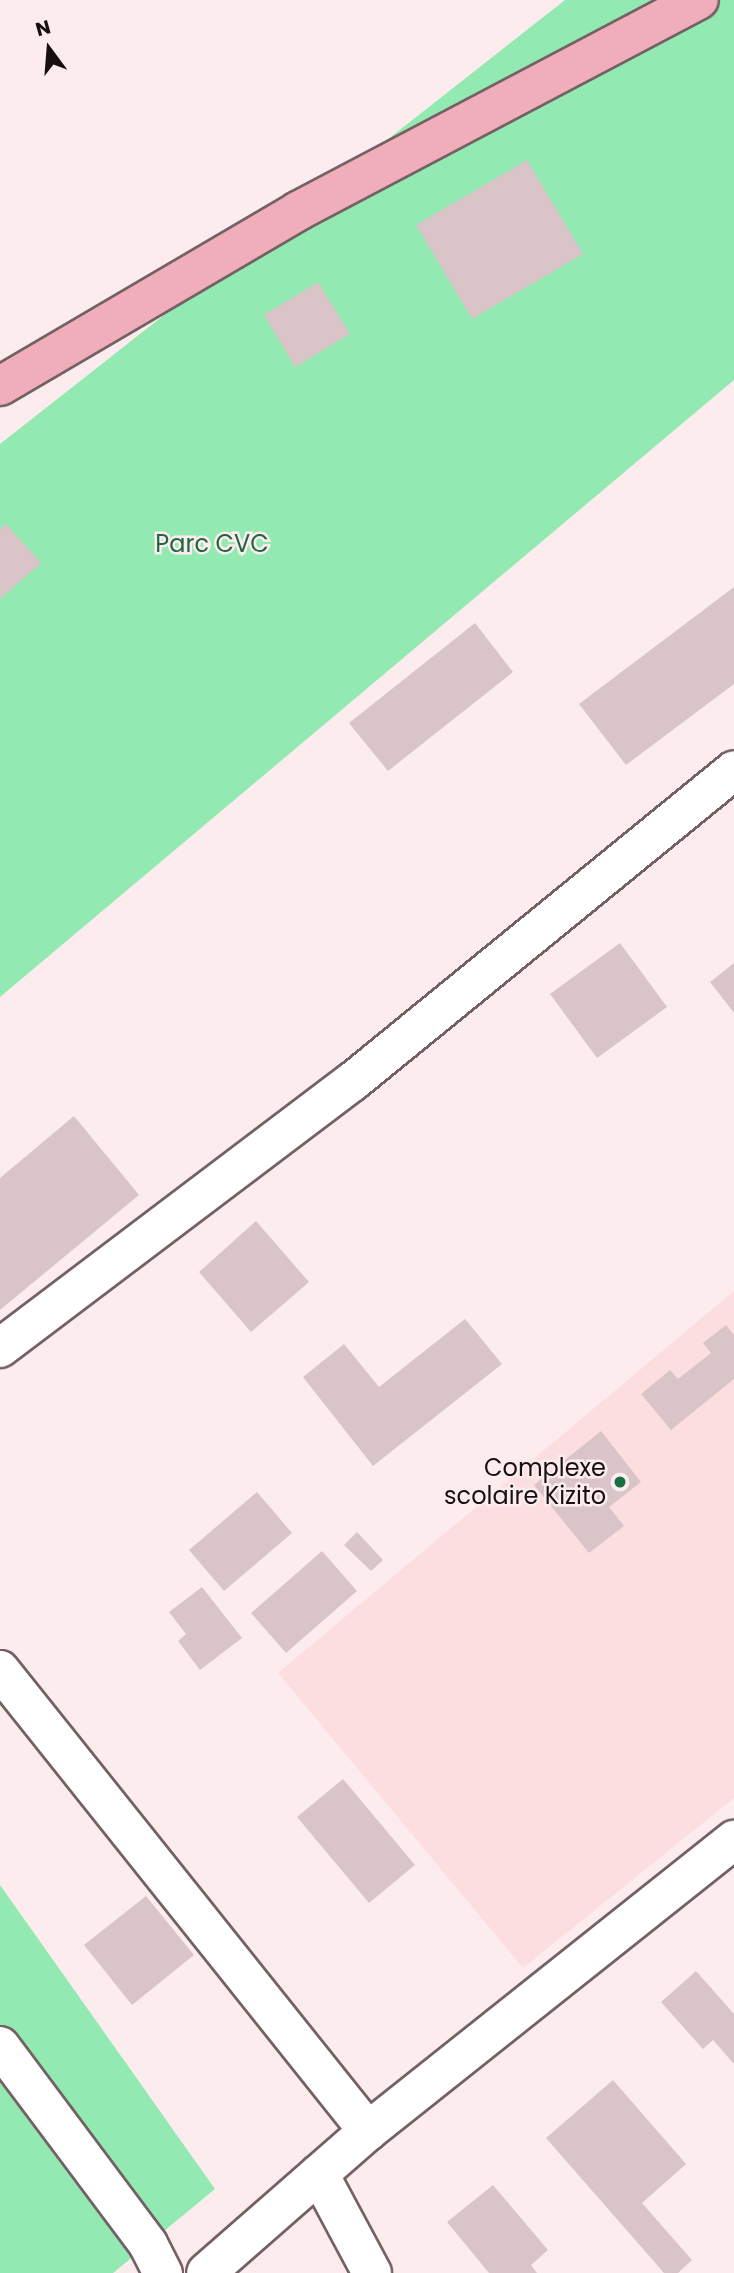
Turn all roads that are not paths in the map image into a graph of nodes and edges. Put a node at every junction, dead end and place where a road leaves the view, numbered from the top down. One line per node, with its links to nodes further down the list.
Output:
1 (699, 0): 2 (main road)
2 (0, 386)
3 (734, 771): 4 (street)
4 (0, 1348)
5 (0, 1670): 8 (street)
6 (734, 1840): 8 (street)
7 (0, 2046): 10 (street)
8 (368, 2131): 9 (street)
9 (319, 2174): 11 (street); 12 (street)
10 (163, 2273)
11 (206, 2273)
12 (372, 2273)

